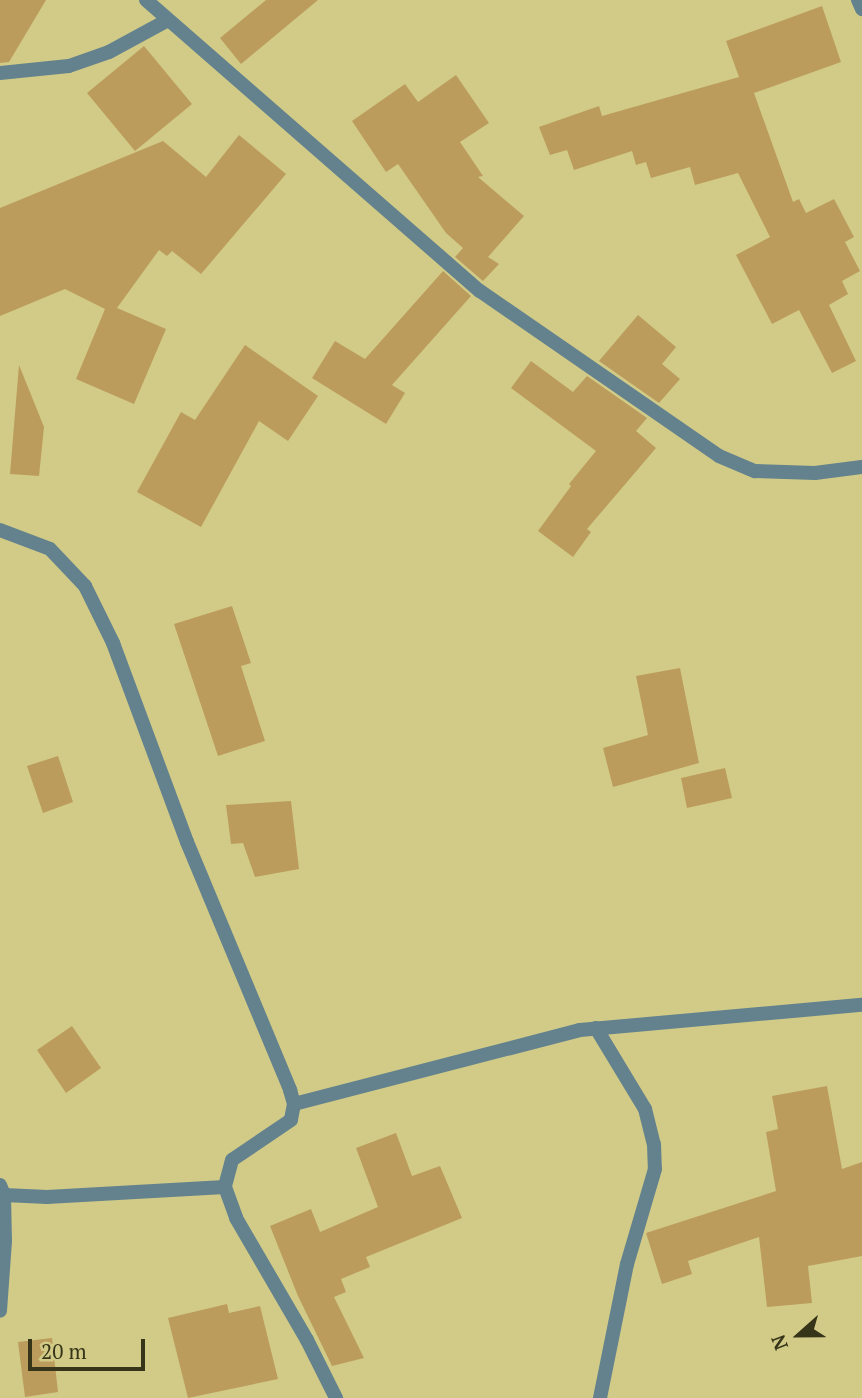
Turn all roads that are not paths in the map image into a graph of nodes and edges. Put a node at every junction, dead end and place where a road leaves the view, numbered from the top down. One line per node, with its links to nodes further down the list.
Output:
1 (146, 0): 4 (street)
2 (858, 0): 3 (street)
3 (862, 9)
4 (166, 21): 5 (street); 6 (street)
5 (0, 73)
6 (862, 467)
7 (0, 530): 10 (street)
8 (862, 1006): 9 (street)
9 (596, 1028): 10 (street); 15 (street)
10 (294, 1104): 11 (street)
11 (225, 1187): 12 (street); 14 (street)
12 (2, 1190): 13 (street)
13 (0, 1311)
14 (336, 1398)
15 (600, 1398)

